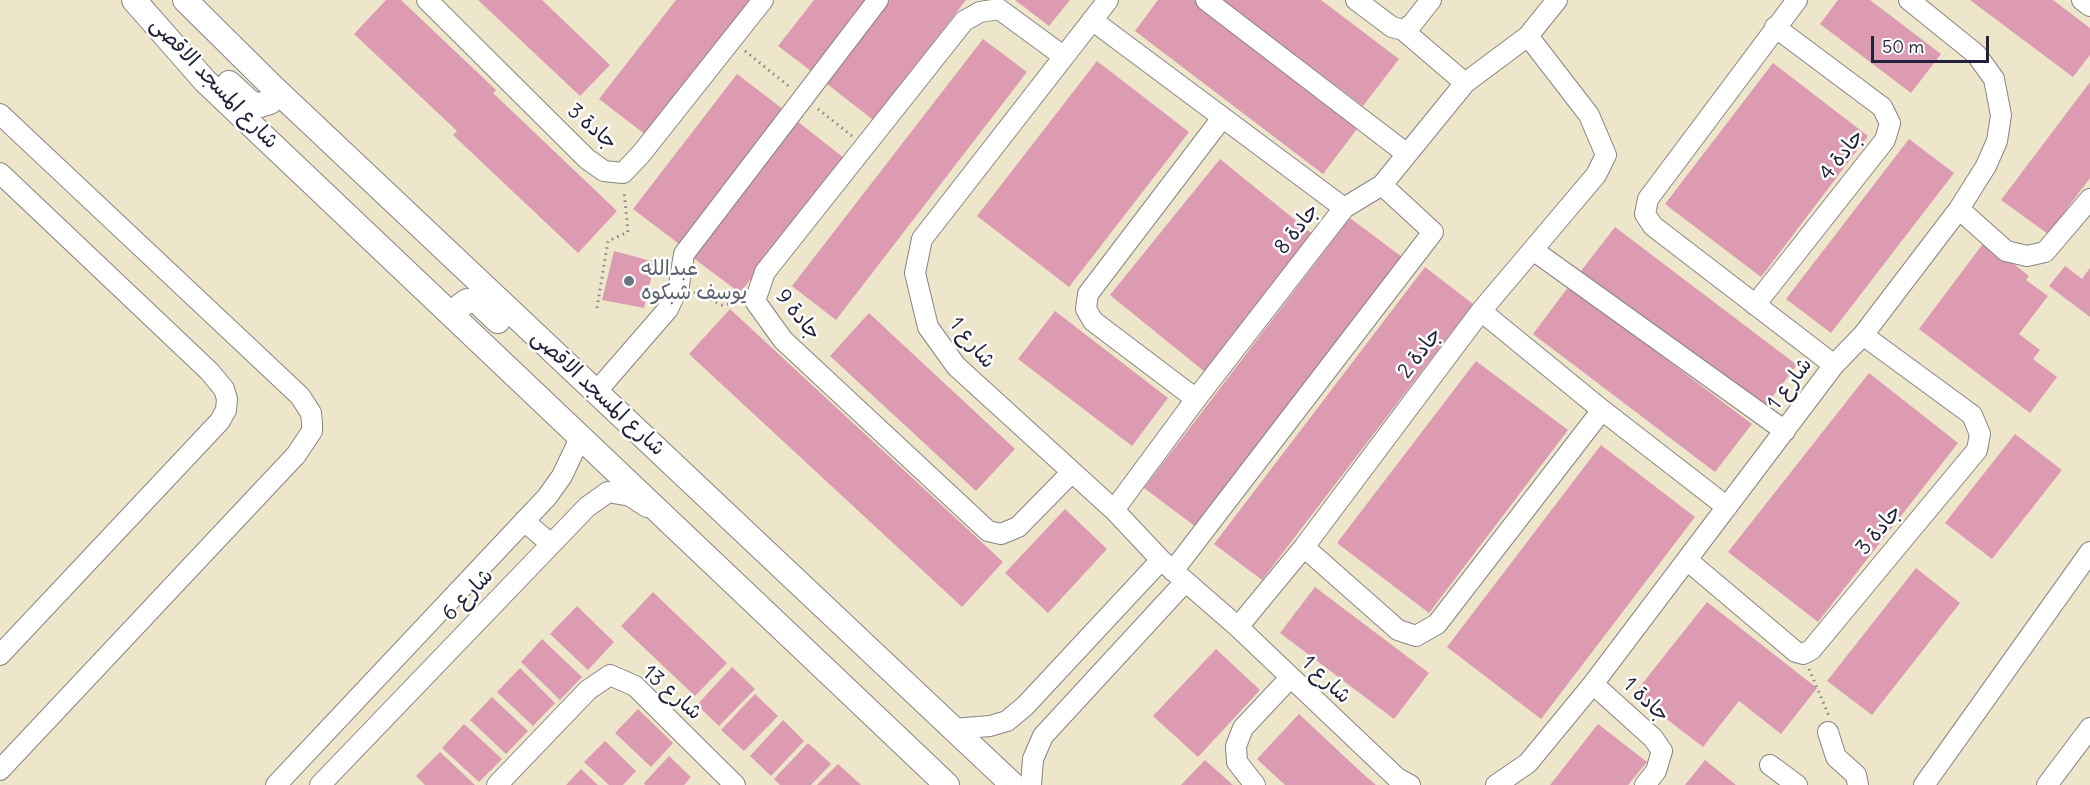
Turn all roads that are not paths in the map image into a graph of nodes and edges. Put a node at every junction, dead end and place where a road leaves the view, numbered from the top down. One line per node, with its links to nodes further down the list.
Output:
1 (134, 0): 19 (main road, شارع المسجد الاقصى)
2 (185, 0): 22 (main road, شارع المسجد الاقصى)
3 (427, 0): 4 (street, جادة 3)
4 (763, 0)
5 (878, 0): 37 (street)
6 (1108, 0): 15 (street, شارع 1)
7 (1206, 0): 25 (street)
8 (1356, 0): 17 (street)
9 (1431, 0): 17 (street)
10 (1557, 0): 18 (street)
11 (1797, 0): 16 (street)
12 (1909, 0): 30 (street, شارع 1)
13 (2082, 0): 14 (street)
14 (2090, 6)
15 (1092, 20): 20 (street, شارع 1); 24 (street, جادة 8)
16 (1775, 27): 32 (street); 32 (street, جادة 4)
17 (1403, 30): 21 (street)
18 (1528, 36): 21 (street); 31 (street, جادة 2)
19 (176, 49): 22 (main road); 34 (main road, شارع المسجد الاقصى)
20 (1063, 56): 42 (street, شارع 1); 42 (street, جادة 9)
21 (1465, 83): 25 (street)
22 (276, 90): 37 (main road, شارع المسجد الاقصى)
23 (0, 114): 60 (street)
24 (1222, 118): 29 (street, جادة 8); 38 (street)
25 (1407, 154): 27 (street)
26 (0, 173): 53 (street)
27 (1382, 185): 29 (street); 51 (street)
28 (2090, 199): 30 (street)
29 (1344, 208): 38 (street, جادة 8)
30 (1959, 208): 35 (street, شارع 1)
31 (1533, 250): 33 (street, جادة 2); 40 (street)
32 (1755, 305): 36 (street)
33 (1481, 311): 39 (street); 48 (street, جادة 2)
34 (455, 318): 37 (main road); 41 (main road, شارع المسجد الاقصى)
35 (1863, 335): 36 (street, شارع 1); 50 (street, جادة 3)
36 (1834, 365): 40 (street, شارع 1)
37 (590, 386): 57 (main road, شارع المسجد الاقصى)
38 (1196, 399): 44 (street, جادة 8)
39 (1602, 410): 43 (street); 48 (street)
40 (1785, 431): 43 (street, شارع 1)
41 (580, 438): 45 (street, شارع 6); 46 (main road, شارع المسجد الاقصى)
42 (1071, 473): 44 (street, شارع 1)
43 (1727, 507): 50 (street, شارع 1)
44 (1114, 510): 51 (street, شارع 1)
45 (524, 521): 47 (street); 62 (street, شارع 6)
46 (669, 521): 47 (street, شارع 6); 65 (main road, شارع المسجد الاقصى)
47 (551, 544): 63 (street, شارع 6)
48 (1304, 547): 52 (street, جادة 2)
49 (2090, 552): 74 (street)
50 (1687, 560): 55 (street, شارع 1)
51 (1173, 571): 52 (street, شارع 1); 57 (street); 67 (street)
52 (1238, 627): 54 (street, شارع 1)
53 (0, 655)
54 (1289, 679): 68 (street); 69 (street, شارع 1)
55 (1593, 684): 70 (street, شارع 1); 71 (street, جادة 1)
56 (2090, 728): 75 (street)
57 (953, 729): 66 (main road, شارع المسجد الاقصى)
58 (1828, 732): 73 (street)
59 (1770, 765): 72 (street)
60 (0, 770)
61 (504, 782): 64 (street, شارع 13)
62 (276, 785)
63 (320, 785)
64 (735, 785)
65 (947, 785)
66 (1013, 785)
67 (1031, 785)
68 (1255, 785)
69 (1410, 785)
70 (1496, 785)
71 (1645, 785)
72 (1797, 785)
73 (1858, 785)
74 (1924, 785)
75 (2047, 785)

